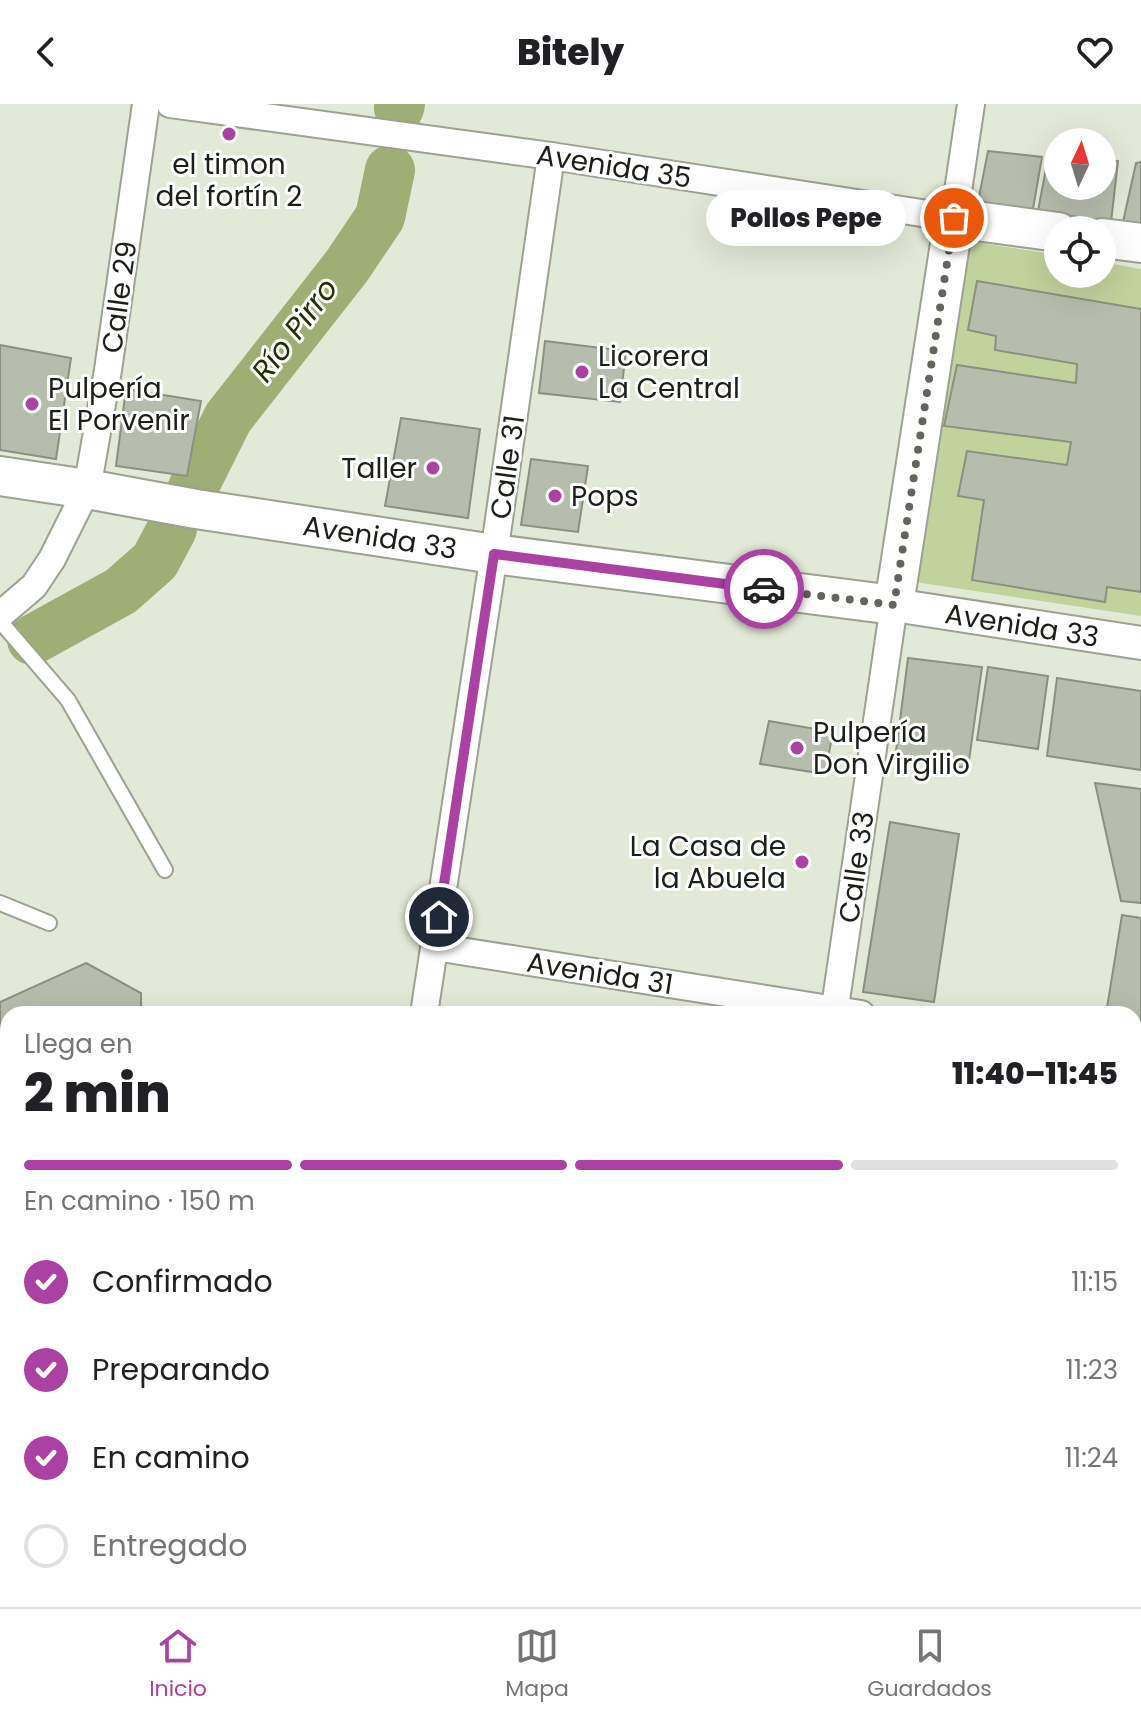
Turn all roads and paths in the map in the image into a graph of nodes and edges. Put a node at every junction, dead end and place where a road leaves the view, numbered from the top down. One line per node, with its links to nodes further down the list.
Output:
1 (146, 104): 10 (street, Calle 29)
2 (170, 104): 4 (street, Avenida 35)
3 (971, 104): 5 (street, Calle 33)
4 (551, 156): 5 (street, Avenida 35); 11 (street, Calle 31)
5 (954, 218): 6 (main road, Avenida 35); 12 (main road, Calle 33)
6 (1044, 230)
7 (1116, 240): 8 (main road)
8 (1141, 243)
9 (0, 476): 10 (main road, Avenida 33)
10 (87, 489): 11 (main road, Avenida 33); 13 (street, Calle 29)
11 (494, 554): 12 (main road, Avenida 33); 19 (street, Calle 31)
12 (894, 605): 15 (street, Avenida 33); 22 (street, Calle 33)
13 (0, 615)
14 (0, 621): 16 (lane)
15 (1141, 643)
16 (165, 870)
17 (0, 903): 18 (lane)
18 (49, 923)
19 (435, 947): 20 (street, Calle 31); 21 (street, Avenida 31)
20 (425, 1006)
21 (797, 1006)
22 (835, 1006)

